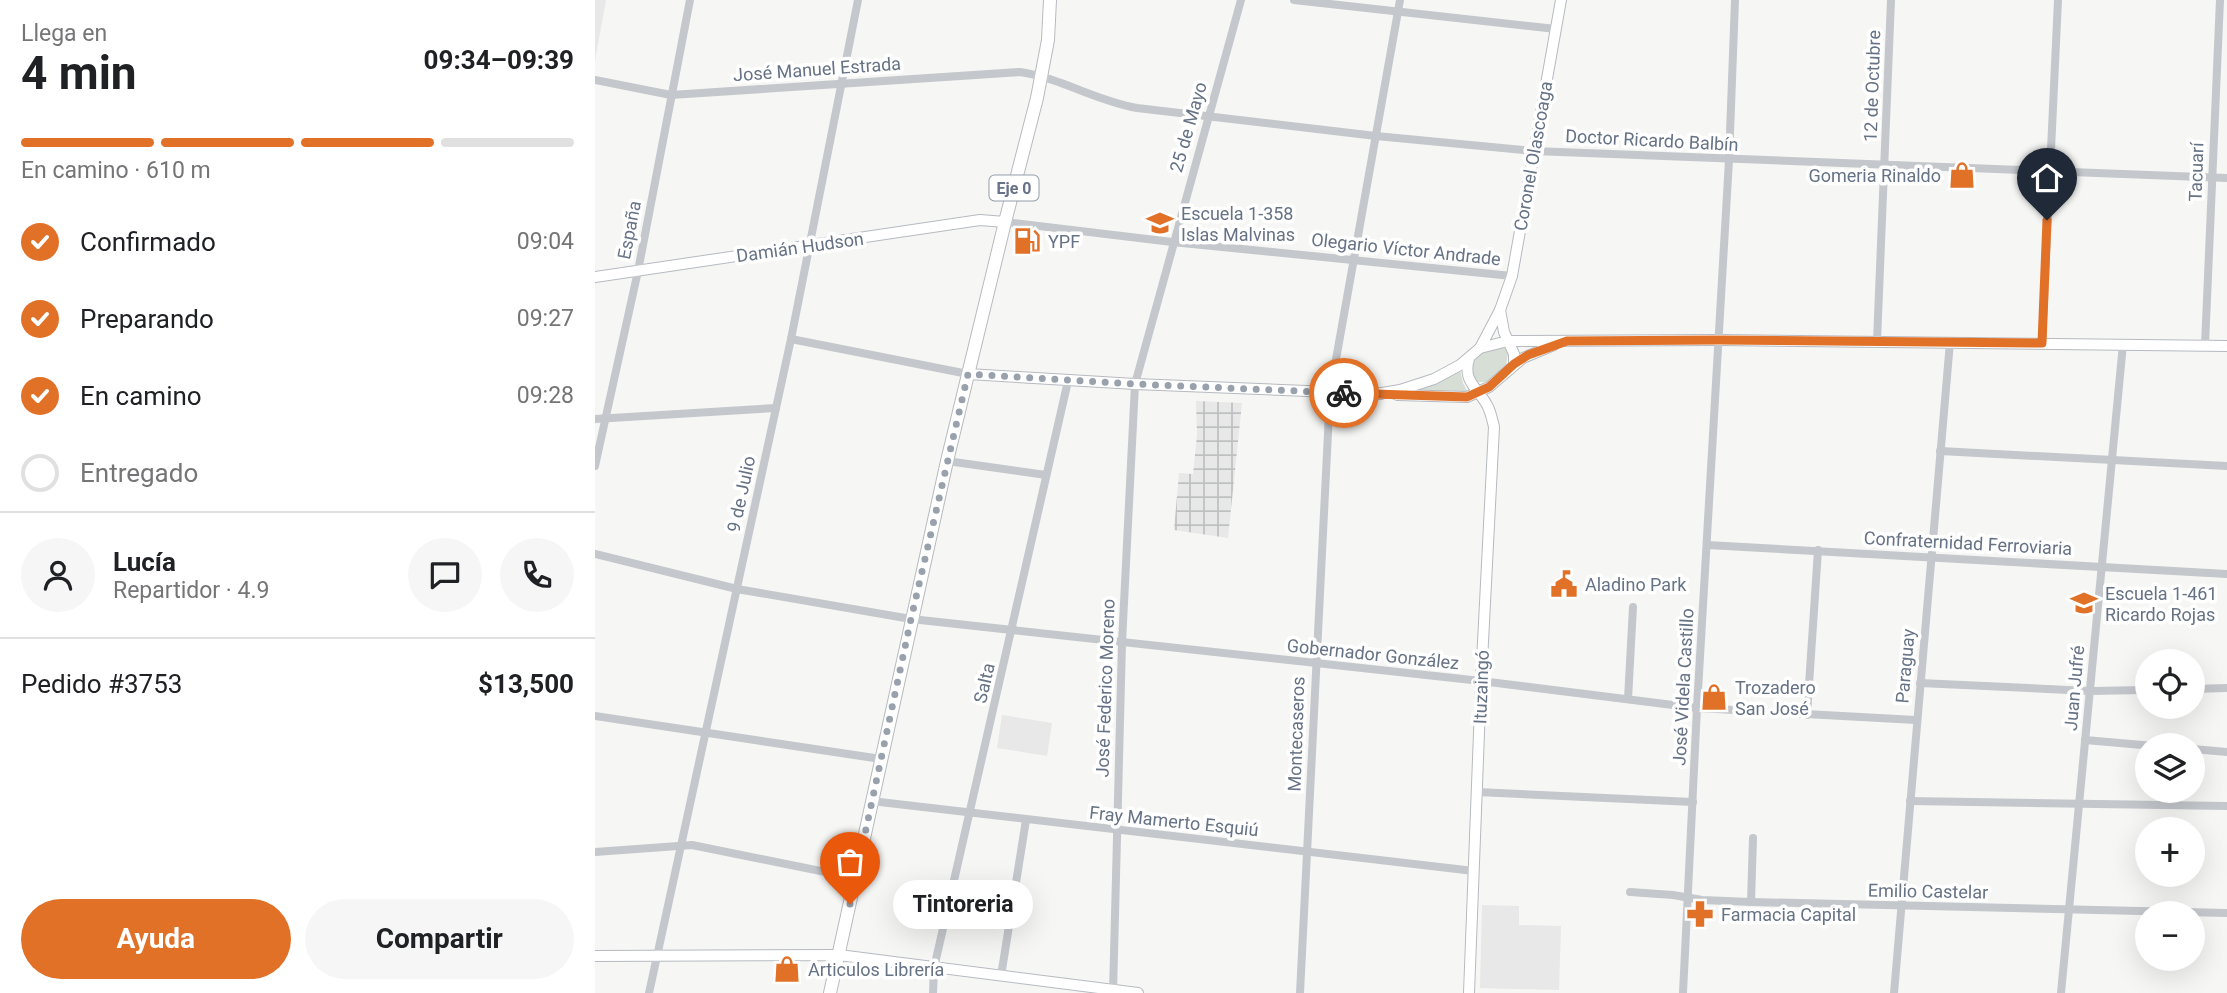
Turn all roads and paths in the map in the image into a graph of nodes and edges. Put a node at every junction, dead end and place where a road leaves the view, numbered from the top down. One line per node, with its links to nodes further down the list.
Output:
1 (690, 0): 17 (street, España)
2 (858, 0): 16 (street, 9 de Julio)
3 (1050, 0): 14 (main road, Eje 0)
4 (1241, 0): 18 (street, 25 de Mayo)
5 (1294, 0): 12 (street)
6 (1399, 0): 12 (street, Montecaseros)
7 (1561, 0): 13 (street, Coronel Olascoaga)
8 (1735, 0): 21 (street, José Videla Castillo)
9 (1891, 0): 22 (street, 12 de Octubre)
10 (2058, 0): 23 (street)
11 (2220, 0): 24 (street, Tacuarí)
12 (1398, 11): 13 (street); 19 (street, Montecaseros)
13 (1556, 29): 20 (street, Coronel Olascoaga)
14 (1042, 76): 16 (street, José Manuel Estrada); 18 (street, Doctor Ricardo Balbín); 26 (main road, Eje 0)
15 (595, 80): 17 (street, José Manuel Estrada)
16 (841, 83): 17 (street, José Manuel Estrada); 28 (street, 9 de Julio)
17 (671, 95): 30 (street, España)
18 (1207, 117): 19 (street, Doctor Ricardo Balbín); 27 (street, 25 de Mayo)
19 (1376, 136): 20 (street, Doctor Ricardo Balbín); 29 (street, Montecaseros)
20 (1534, 151): 21 (street, Doctor Ricardo Balbín); 31 (street, Coronel Olascoaga)
21 (1729, 160): 22 (street, Doctor Ricardo Balbín); 35 (street, José Videla Castillo)
22 (1885, 166): 23 (street, Doctor Ricardo Balbín); 37 (street, 12 de Octubre)
23 (2049, 171): 24 (street, Doctor Ricardo Balbín); 39 (street)
24 (2211, 178): 25 (street, Doctor Ricardo Balbín); 42 (street, Tacuarí)
25 (2227, 178)
26 (1005, 222): 27 (street, Olegario Víctor Andrade); 28 (street, Damián Hudson); 47 (main road, Eje 0)
27 (1172, 242): 29 (street, Olegario Víctor Andrade); 49 (street, 25 de Mayo)
28 (809, 246): 30 (street, Damián Hudson); 34 (street, 9 de Julio)
29 (1352, 259): 31 (street, Olegario Víctor Andrade); 51 (street, Montecaseros)
30 (638, 271): 32 (street, Damián Hudson); 54 (street, España)
31 (1512, 276): 33 (street, Coronel Olascoaga)
32 (595, 277)
33 (1500, 310): 40 (street); 44 (street, Coronel Olascoaga)
34 (790, 339): 47 (street); 53 (street, 9 de Julio)
35 (1719, 340): 36 (street); 37 (street); 62 (street, José Videla Castillo)
36 (1567, 341): 40 (street); 46 (street)
37 (1877, 341): 38 (street)
38 (1950, 342): 39 (street); 56 (street, Paraguay)
39 (2042, 343): 41 (street)
40 (1509, 344): 44 (street); 46 (street)
41 (2123, 344): 42 (street); 57 (street, Juan Jufré)
42 (2205, 345): 43 (street)
43 (2227, 346)
44 (1480, 348): 45 (street)
45 (1469, 359): 50 (street, Ituzaingó); 52 (street)
46 (1514, 364): 50 (street)
47 (968, 374): 48 (street); 58 (main road, Eje 0)
48 (1068, 381): 49 (street); 61 (street, Salta)
49 (1135, 384): 51 (street); 72 (street, José Federico Moreno)
50 (1480, 389): 52 (street); 74 (street, Ituzaingó)
51 (1330, 393): 52 (street); 73 (street, Montecaseros)
52 (1376, 394)
53 (776, 408): 54 (street); 68 (street, 9 de Julio)
54 (606, 418): 55 (street); 59 (street, España)
55 (595, 419)
56 (1940, 450): 57 (street); 65 (street, Paraguay)
57 (2112, 460): 60 (street); 66 (street, Juan Jufré)
58 (947, 461): 61 (street); 70 (main road, Eje 0)
59 (595, 466)
60 (2227, 467)
61 (1046, 475): 71 (street, Salta)
62 (1707, 545): 63 (street, Confraternidad Ferroviaria); 81 (street, José Videla Castillo)
63 (1818, 550): 65 (street, Confraternidad Ferroviaria); 82 (street)
64 (595, 554): 68 (street, Gobernador González)
65 (1931, 556): 66 (street, Confraternidad Ferroviaria); 75 (street, Paraguay)
66 (2102, 567): 67 (street, Confraternidad Ferroviaria); 79 (street, Juan Jufré)
67 (2227, 574)
68 (737, 589): 70 (street, Gobernador González); 85 (street, 9 de Julio)
69 (1633, 607): 80 (street)
70 (911, 619): 71 (street, Gobernador González); 90 (main road, Eje 0)
71 (1012, 631): 72 (street, Gobernador González); 97 (street, Salta)
72 (1122, 643): 73 (street, Gobernador González); 99 (street, José Federico Moreno)
73 (1315, 664): 74 (street, Gobernador González); 103 (street, Montecaseros)
74 (1481, 681): 80 (street, Gobernador González); 91 (street, Ituzaingó)
75 (1920, 683): 79 (street); 84 (street, Paraguay)
76 (2227, 688): 77 (street)
77 (2205, 689)
78 (2135, 690): 79 (street)
79 (2090, 691): 86 (street, Juan Jufré)
80 (1628, 699): 81 (street, Gobernador González)
81 (1697, 708): 82 (street, Gobernador González); 94 (street, José Videla Castillo)
82 (1807, 715): 84 (street, Gobernador González)
83 (595, 716): 85 (street)
84 (1916, 720): 93 (street, Paraguay)
85 (706, 732): 90 (street); 101 (street, 9 de Julio)
86 (2085, 740): 87 (street); 95 (street, Juan Jufré)
87 (2135, 744)
88 (2205, 750): 89 (street)
89 (2227, 752)
90 (881, 759): 92 (main road, Eje 0)
91 (1477, 792): 94 (street); 104 (street, Ituzaingó)
92 (871, 801): 97 (street, Fray Mamerto Esquiú); 105 (main road, Eje 0)
93 (1910, 801): 95 (street); 109 (street, Paraguay)
94 (1693, 802): 107 (street, José Videla Castillo)
95 (2079, 805): 96 (street); 110 (street, Juan Jufré)
96 (2227, 806)
97 (970, 813): 98 (street, Fray Mamerto Esquiú); 115 (street, Salta)
98 (1026, 820): 99 (street, Fray Mamerto Esquiú); 116 (street)
99 (1117, 830): 103 (street, Fray Mamerto Esquiú); 117 (street, José Federico Moreno)
100 (1753, 838): 108 (street)
101 (682, 845): 102 (street); 105 (street); 112 (street, 9 de Julio)
102 (595, 852)
103 (1308, 852): 104 (street, Fray Mamerto Esquiú); 122 (street, Montecaseros)
104 (1473, 871): 123 (street, Ituzaingó)
105 (855, 878): 113 (main road, Eje 0)
106 (1630, 892): 107 (street, Emilio Castelar)
107 (1688, 898): 108 (street, Emilio Castelar); 124 (street, José Videla Castillo)
108 (1751, 902): 109 (street, Emilio Castelar)
109 (1901, 906): 110 (street, Emilio Castelar); 125 (street, Paraguay)
110 (2069, 910): 111 (street, Emilio Castelar); 126 (street, Juan Jufré)
111 (2227, 914)
112 (657, 955): 113 (street); 114 (street); 118 (street, 9 de Julio)
113 (839, 955): 115 (street); 119 (main road, Eje 0)
114 (595, 956)
115 (935, 968): 116 (street); 120 (street, Salta)
116 (1001, 976): 117 (street)
117 (1113, 992): 121 (street)
118 (649, 993)
119 (830, 993)
120 (933, 993)
121 (1138, 993)
122 (1300, 993)
123 (1469, 993)
124 (1683, 993)
125 (1894, 993)
126 (2061, 993)

